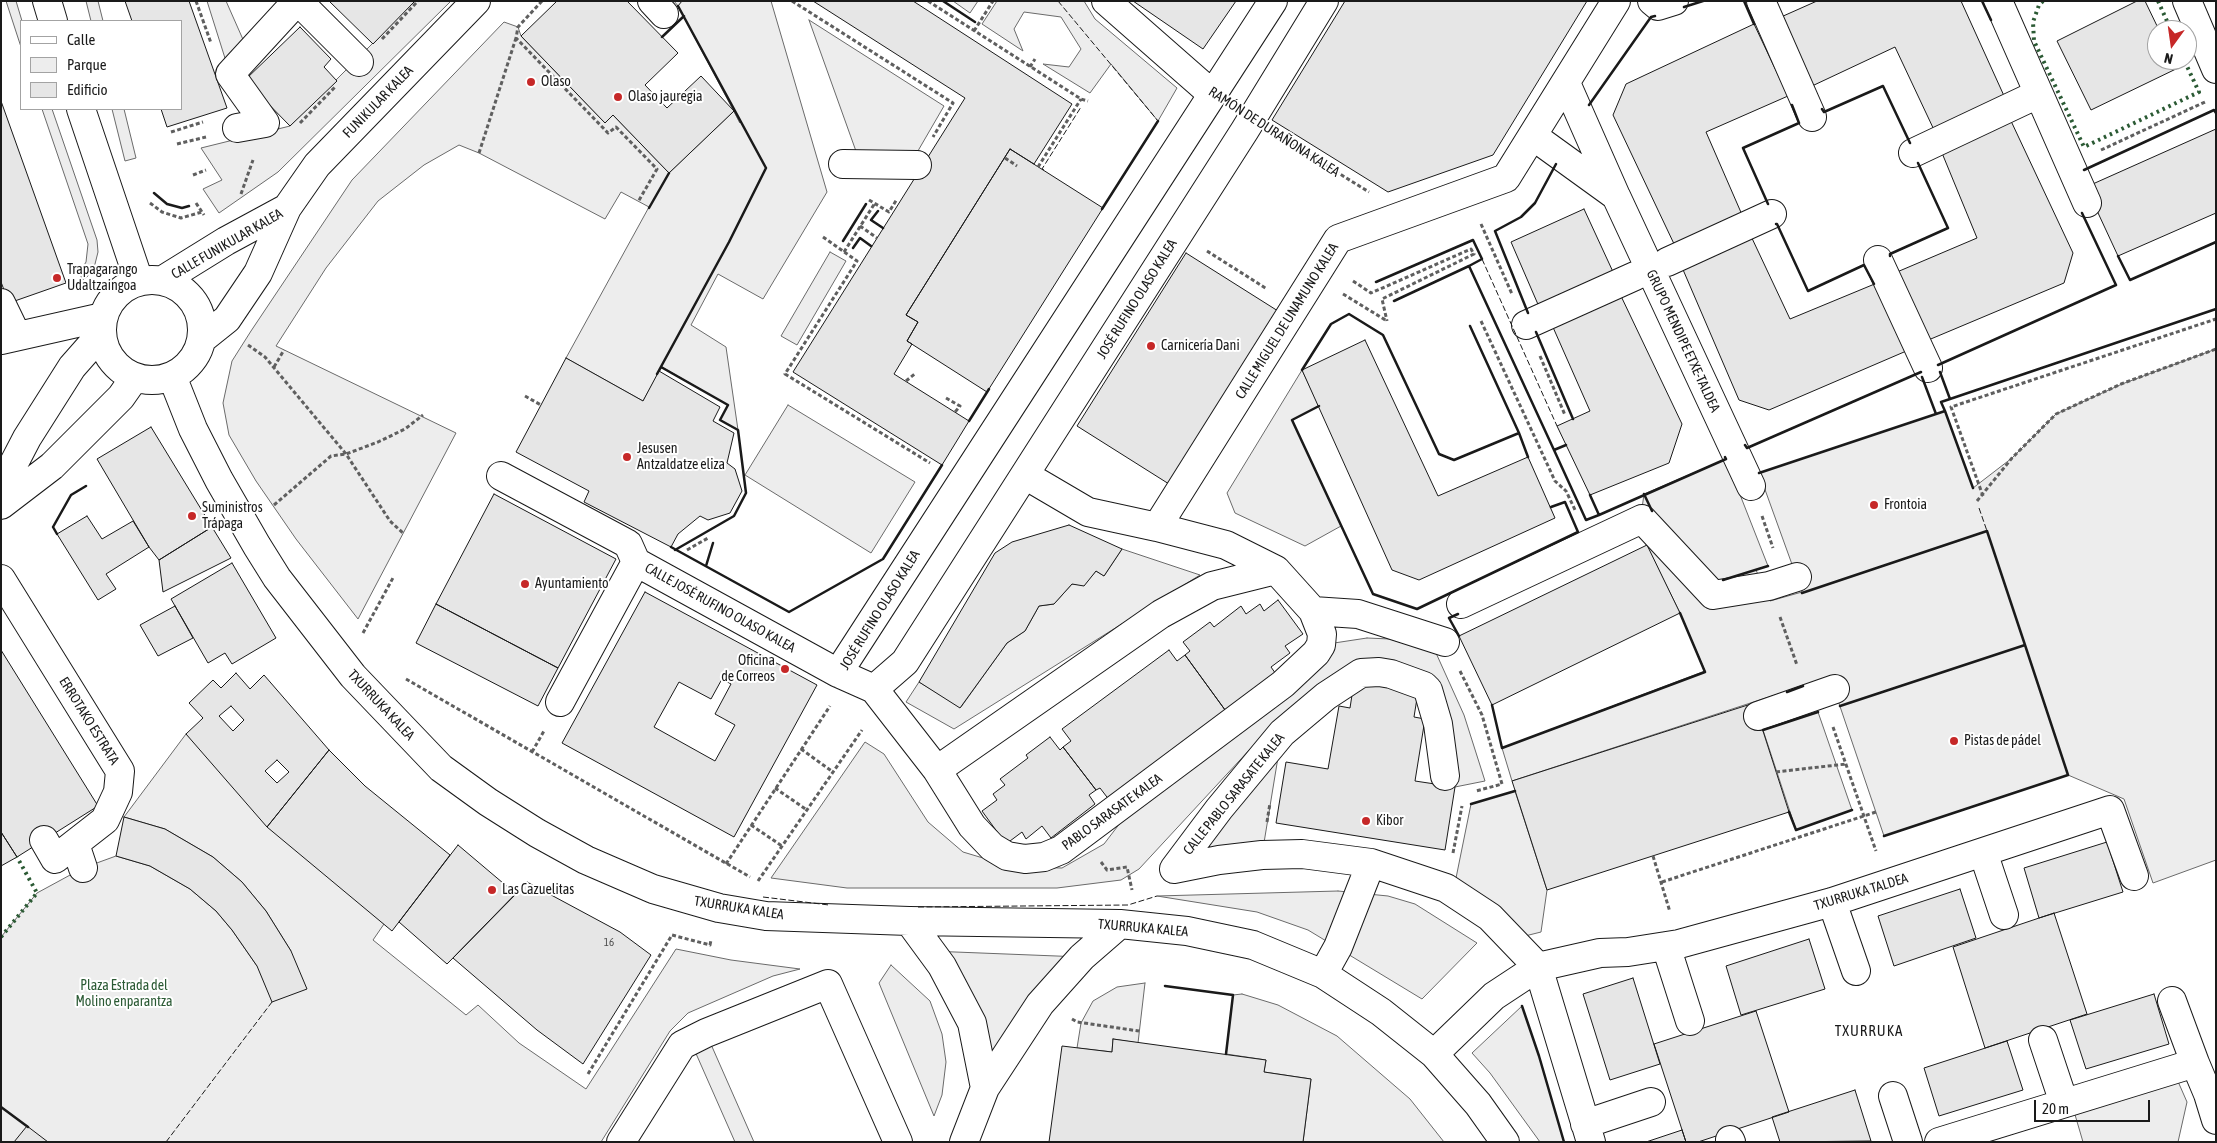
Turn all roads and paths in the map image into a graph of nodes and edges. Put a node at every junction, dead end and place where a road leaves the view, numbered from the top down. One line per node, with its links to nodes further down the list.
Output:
1 (47, 1): 17 (street)
2 (476, 1): 53 (street, FUNIKULAR KALEA)
3 (542, 1): 19 (path)
4 (792, 1): 41 (path)
5 (928, 1): 18 (path)
6 (993, 1): 18 (path)
7 (1106, 1): 25 (street, RAMÓN DE DURAÑONA KALEA)
8 (1273, 1): 25 (street, JOSÉ RUFINO OLASO KALEA)
9 (1324, 1): 32 (street, JOSÉ RUFINO OLASO KALEA)
10 (1616, 1): 24 (street, CALLE MIGUEL DE UNAMUNO KALEA)
11 (1652, 1): 12 (street)
12 (1674, 1)
13 (1761, 1): 31 (street)
14 (1998, 1): 26 (street)
15 (2187, 1): 23 (street)
16 (292, 3): 21 (street); 33 (street)
17 (53, 20)
18 (974, 31): 22 (path)
19 (516, 38): 36 (path); 49 (path)
20 (1035, 59): 22 (path)
21 (359, 62)
22 (1030, 67): 27 (path)
23 (2216, 69)
24 (1566, 83): 35 (street, CALLE MIGUEL DE UNAMUNO KALEA); 47 (street, GRUPO MENDIPE ETXE-TALDEA)
25 (1212, 94): 115 (street, JOSÉ RUFINO OLASO KALEA)
26 (2038, 94): 37 (street); 40 (street)
27 (1081, 99): 28 (path); 43 (path)
28 (1088, 101)
29 (2207, 102): 40 (path)
30 (81, 110): 66 (street)
31 (1812, 117)
32 (1251, 119): 55 (path, RAMÓN DE DURAÑONA KALEA); 57 (street, JOSÉ RUFINO OLASO KALEA)
33 (264, 123): 34 (street); 60 (path)
34 (237, 128)
35 (1533, 136): 47 (street, GRUPO MENDIPE ETXE-TALDEA); 55 (street, CALLE MIGUEL DE UNAMUNO KALEA)
36 (479, 153)
37 (1913, 153)
38 (1005, 158): 42 (path)
39 (843, 164): 41 (street)
40 (2069, 164): 52 (street)
41 (917, 165): 51 (path)
42 (1016, 166)
43 (1038, 167)
44 (206, 170): 45 (path)
45 (193, 175)
46 (148, 195): 50 (path)
47 (1616, 196): 95 (street, GRUPO MENDIPE ETXE-TALDEA)
48 (867, 198): 51 (path)
49 (638, 202)
50 (196, 203)
51 (875, 203): 56 (path)
52 (2086, 203)
53 (287, 208): 60 (street, CALLE FUNIKULAR KALEA); 74 (street, CALLE FUNIKULAR KALEA)
54 (1772, 214): 63 (street, GRUPO MENDIPE ETXE-TALDEA)
55 (1404, 215): 64 (street, CALLE MIGUEL DE UNAMUNO KALEA)
56 (860, 226): 59 (path); 61 (path)
57 (1179, 233): 68 (path); 93 (street, JOSÉ RUFINO OLASO KALEA)
58 (823, 237): 61 (path)
59 (877, 238)
60 (226, 242): 66 (street, CALLE FUNIKULAR KALEA)
61 (844, 252): 90 (path)
62 (1878, 260): 79 (street)
63 (1667, 262)
64 (1318, 269): 64 (path); 68 (street, CALLE MIGUEL DE UNAMUNO KALEA)
65 (1635, 276): 72 (street, GRUPO MENDIPE ETXE-TALDEA)
66 (151, 281): 71 (street); 74 (street)
67 (1, 303): 73 (street)
68 (1295, 307): 101 (street, CALLE MIGUEL DE UNAMUNO KALEA)
69 (2216, 319): 97 (path)
70 (1481, 321): 104 (path)
71 (102, 325): 73 (street); 82 (street); 96 (street)
72 (1526, 325)
73 (9, 338)
74 (202, 338): 81 (street)
75 (244, 342): 78 (path)
76 (2216, 349): 97 (path)
77 (284, 350): 78 (path)
78 (274, 367): 91 (path)
79 (1928, 368)
80 (916, 372): 83 (path)
81 (172, 376): 82 (street); 113 (street, TXURRUKA KALEA)
82 (135, 377): 99 (street)
83 (906, 381)
84 (525, 396): 86 (path)
85 (946, 398): 87 (path)
86 (541, 405)
87 (955, 412)
88 (422, 416): 91 (path)
89 (877, 424): 90 (path)
90 (874, 430): 92 (path)
91 (346, 454): 100 (path); 102 (path)
92 (930, 464)
93 (1025, 475): 101 (street, PABLO SARASATE KALEA); 117 (street, JOSÉ RUFINO OLASO KALEA)
94 (502, 476): 106 (street)
95 (1751, 486): 110 (path)
96 (1, 488)
97 (1983, 496): 98 (path)
98 (1977, 502)
99 (1, 505)
100 (268, 510)
101 (1157, 527): 107 (street, PABLO SARASATE KALEA)
102 (404, 534)
103 (708, 538): 105 (path)
104 (1590, 542): 110 (street); 111 (street)
105 (683, 553)
106 (636, 562): 115 (street, CALLE JOSÉ RUFINO OLASO KALEA); 119 (street, CALLE JOSÉ RUFINO OLASO KALEA)
107 (1276, 570): 112 (street, PABLO SARASATE KALEA); 123 (street)
108 (394, 576): 113 (path)
109 (1, 579): 135 (street, ERROTAKO ESTRATA)
110 (1784, 582): 118 (path)
111 (1461, 604)
112 (1313, 611): 114 (street); 134 (street, PABLO SARASATE KALEA)
113 (322, 636): 151 (street, TXURRUKA KALEA)
114 (1445, 642): 128 (path)
115 (844, 674): 117 (street, JOSÉ RUFINO OLASO KALEA); 121 (path)
116 (405, 678): 140 (path)
117 (878, 694): 123 (street); 124 (path)
118 (1822, 694): 120 (street); 122 (path)
119 (560, 702)
120 (1758, 716)
121 (801, 750): 124 (path); 127 (path)
122 (1846, 764): 125 (path); 132 (path)
123 (937, 770): 134 (street, PABLO SARASATE KALEA)
124 (833, 772): 130 (path)
125 (1776, 772)
126 (1445, 776): 141 (street, CALLE PABLO SARASATE KALEA)
127 (775, 788): 130 (path); 133 (path)
128 (1479, 790)
129 (1463, 803): 147 (path)
130 (807, 810): 136 (path)
131 (1876, 812): 132 (path)
132 (1864, 817): 144 (path); 145 (path)
133 (751, 825): 136 (path); 140 (path)
134 (1081, 836): 148 (path)
135 (44, 840)
136 (782, 846): 143 (path)
137 (1983, 852): 142 (street, TXURRUKA TALDEA); 145 (street, TXURRUKA TALDEA); 152 (street)
138 (1652, 856): 144 (path)
139 (1371, 863): 141 (street); 147 (street); 158 (street)
140 (726, 864): 143 (path)
141 (1174, 869): 148 (path)
142 (2134, 876)
143 (758, 882): 146 (path)
144 (1662, 882): 155 (path)
145 (1888, 884): 150 (street, TXURRUKA TALDEA)
146 (766, 886)
147 (1446, 888): 156 (street)
148 (1133, 891): 149 (path)
149 (1125, 892)
150 (1832, 902): 155 (street, TXURRUKA TALDEA); 157 (street)
151 (719, 908): 153 (street, TXURRUKA KALEA); 166 (path)
152 (2004, 915)
153 (909, 921): 154 (street, TXURRUKA KALEA); 167 (street)
154 (1120, 924): 158 (street, TXURRUKA KALEA); 160 (street)
155 (1672, 945): 156 (street, TXURRUKA TALDEA); 161 (street)
156 (1538, 967): 164 (street, TXURRUKA TALDEA); 172 (street)
157 (1856, 971)
158 (1323, 974): 164 (street, TXURRUKA KALEA)
159 (2172, 1000): 165 (street)
160 (1040, 1004): 162 (path); 167 (street)
161 (1690, 1021)
162 (1140, 1031)
163 (2043, 1040): 170 (street)
164 (1434, 1054): 176 (street, TXURRUKA KALEA)
165 (2195, 1063): 170 (street); 171 (street)
166 (588, 1074)
167 (986, 1088): 175 (street)
168 (1893, 1096): 177 (street)
169 (1652, 1102): 172 (street)
170 (2064, 1103): 178 (street)
171 (2216, 1120)
172 (1588, 1133)
173 (621, 1142): 174 (street)
174 (898, 1142)
175 (964, 1142)
176 (1504, 1142)
177 (1908, 1142)
178 (1939, 1142)

